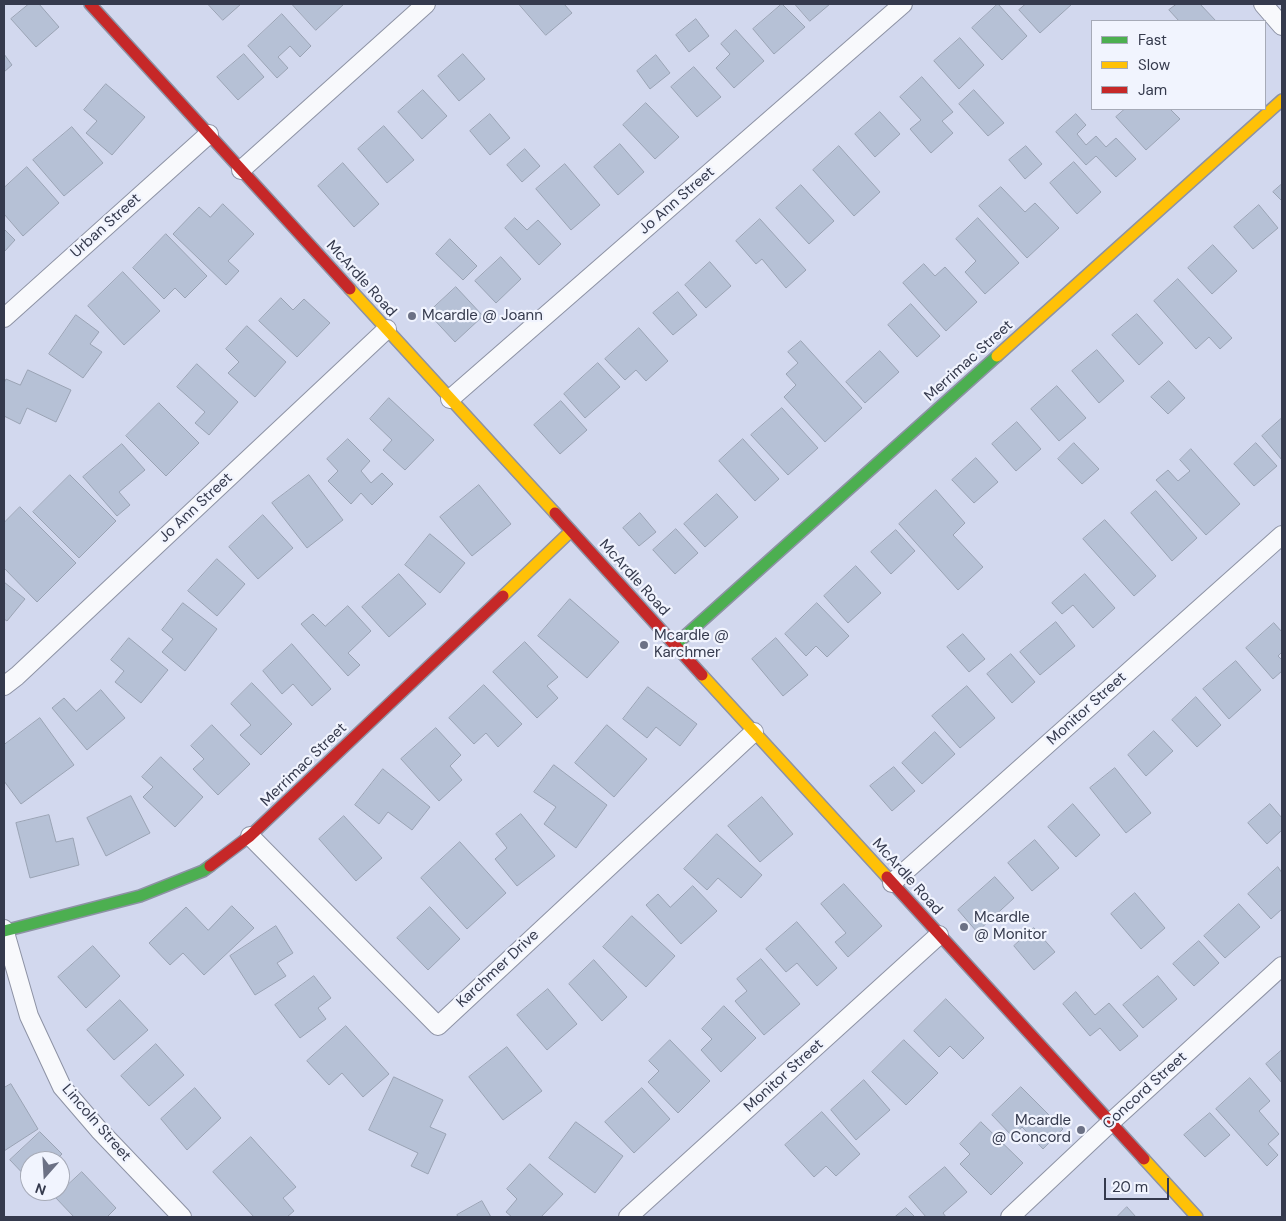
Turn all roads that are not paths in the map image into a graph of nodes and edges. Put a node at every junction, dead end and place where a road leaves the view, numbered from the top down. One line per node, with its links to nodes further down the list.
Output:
1 (90, 4): 7 (main road, McArdle Road)
2 (426, 4): 8 (street)
3 (903, 4): 11 (street, Jo Ann Street)
4 (1263, 4): 5 (street)
5 (1282, 26)
6 (1282, 100): 14 (main road, Merrimac Street)
7 (209, 134): 8 (main road, McArdle Road); 9 (street, Urban Street)
8 (242, 170): 10 (main road, McArdle Road)
9 (4, 318)
10 (387, 330): 11 (main road, McArdle Road); 15 (street, Jo Ann Street)
11 (450, 399): 12 (main road, McArdle Road)
12 (571, 531): 14 (main road, McArdle Road); 17 (main road, Merrimac Street)
13 (1282, 535): 18 (street, Monitor Street)
14 (675, 645): 16 (main road, McArdle Road)
15 (4, 686)
16 (754, 732): 17 (street, Karchmer Drive); 18 (main road, McArdle Road)
17 (250, 836): 19 (main road, Merrimac Street)
18 (892, 883): 20 (main road, McArdle Road)
19 (4, 930): 23 (street, Lincoln Street)
20 (939, 935): 22 (main road, McArdle Road); 24 (street, Monitor Street)
21 (1282, 966): 22 (street, Concord Street)
22 (1110, 1123): 25 (street, Concord Street); 26 (main road, McArdle Road)
23 (182, 1217)
24 (628, 1217)
25 (1010, 1217)
26 (1196, 1217)

